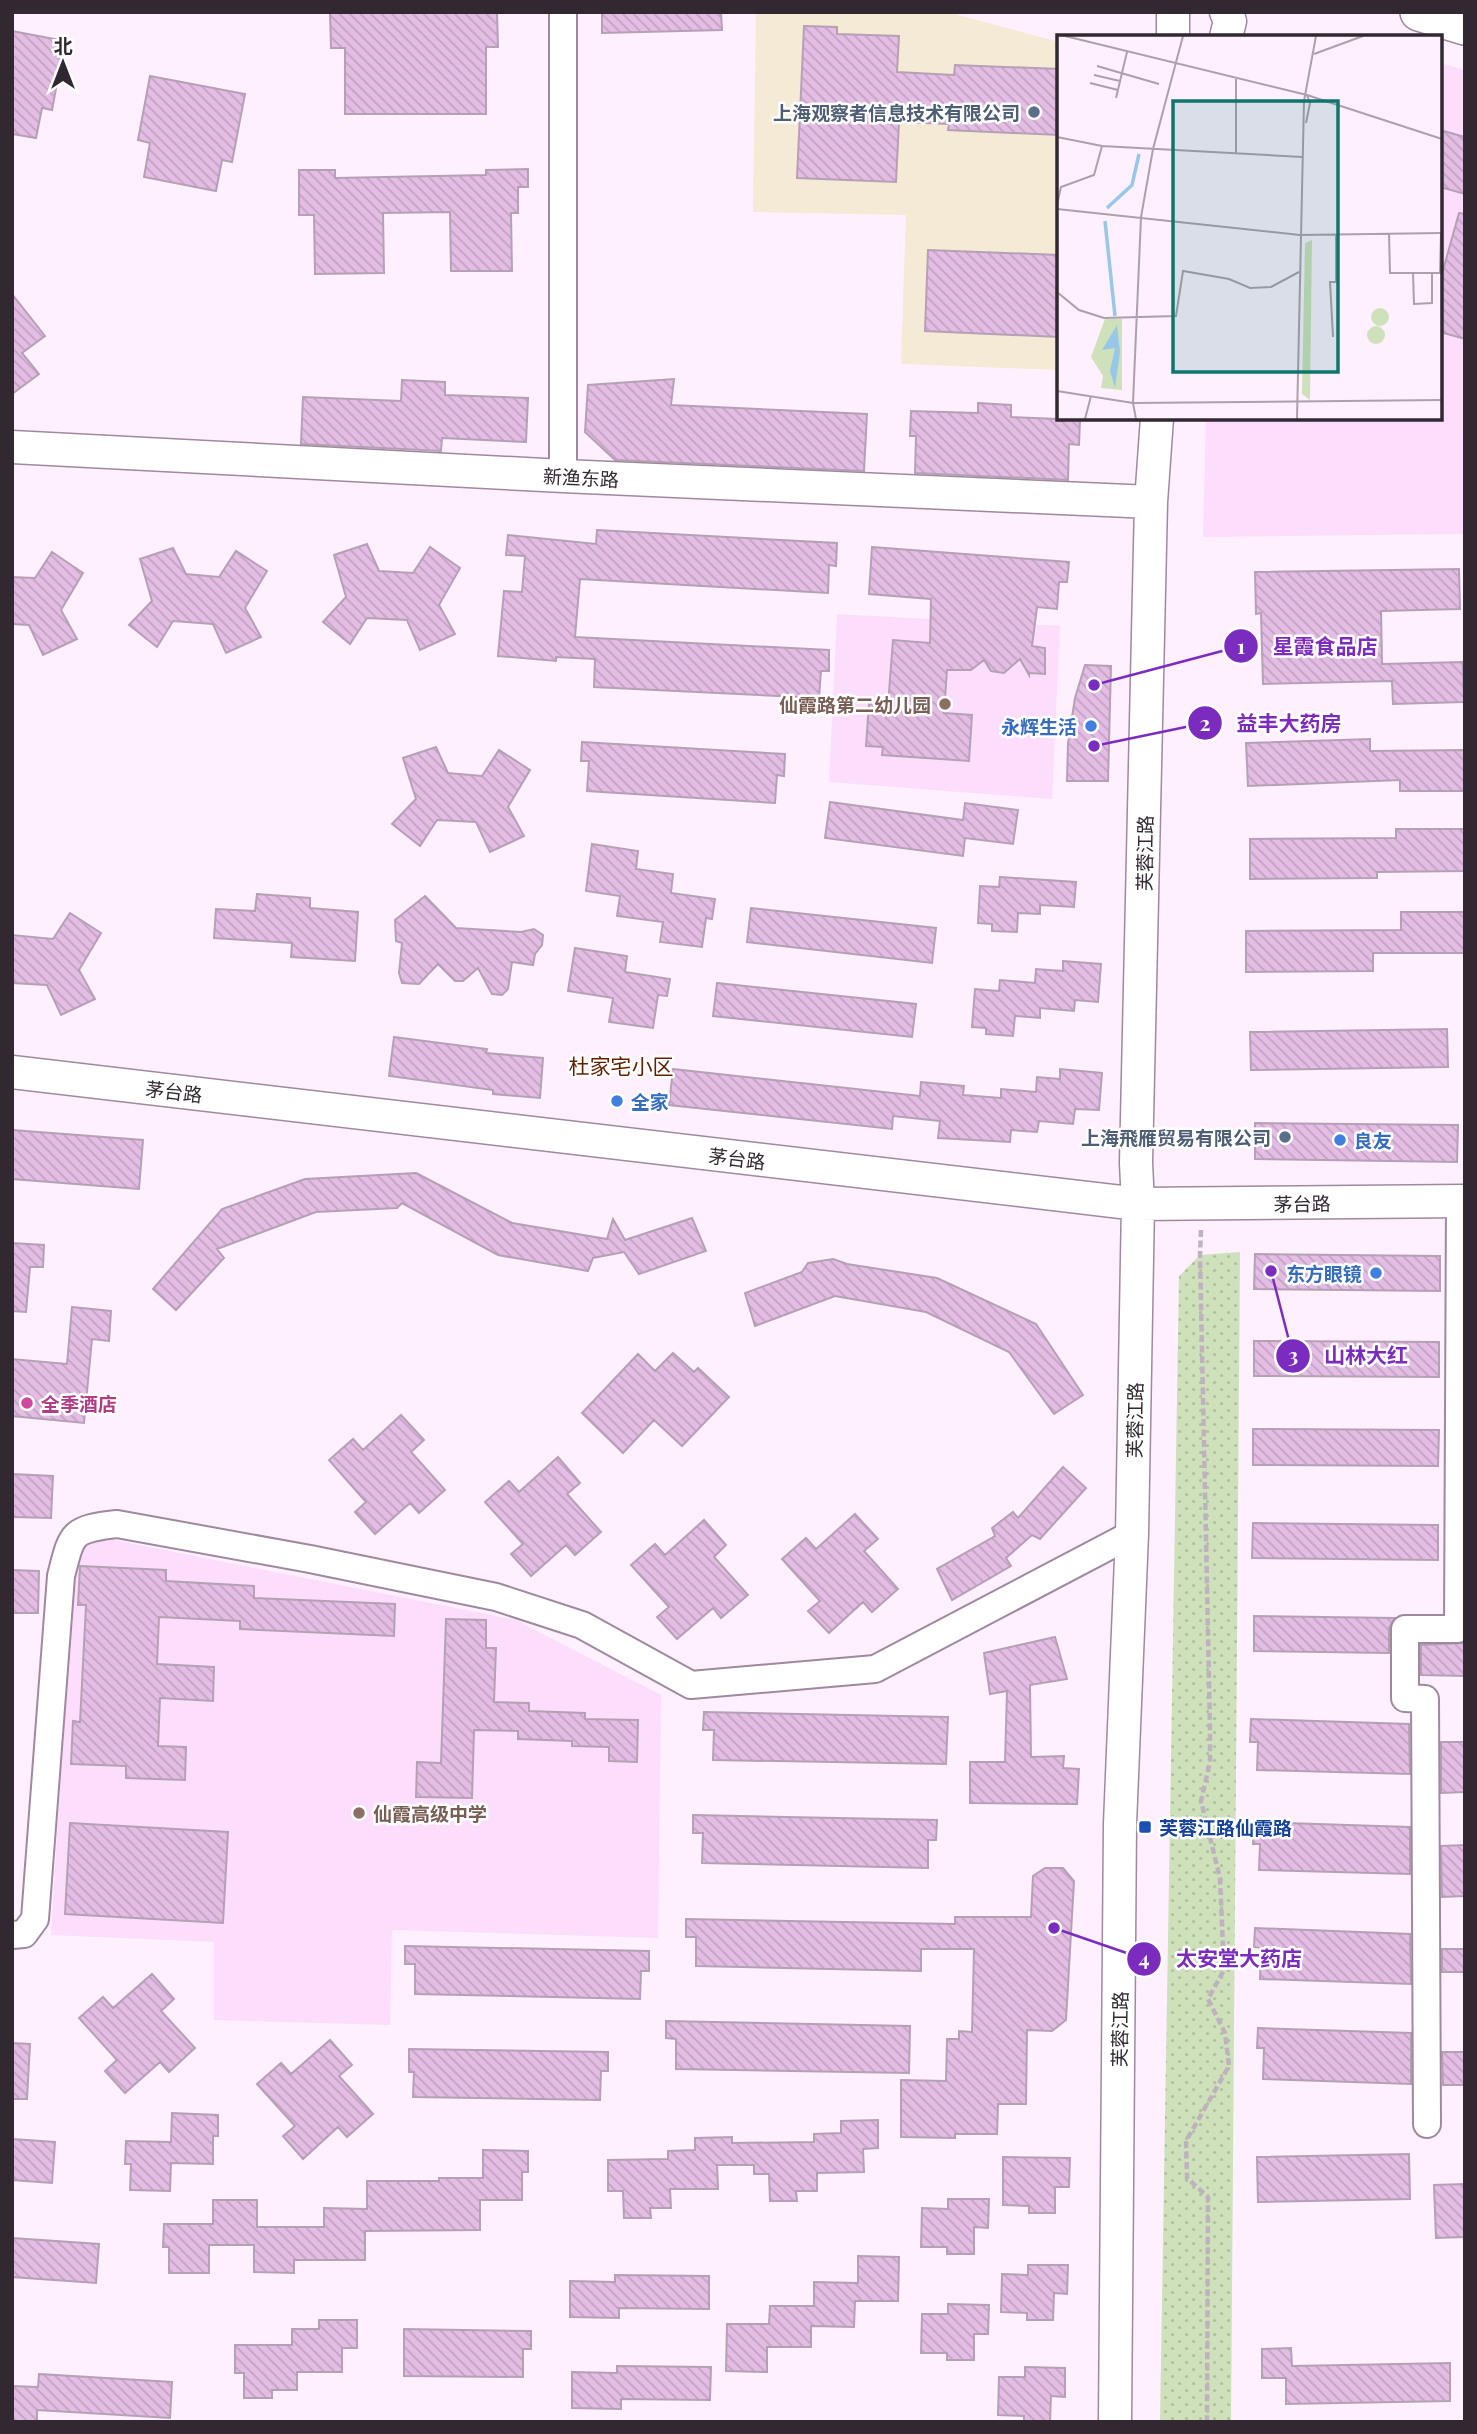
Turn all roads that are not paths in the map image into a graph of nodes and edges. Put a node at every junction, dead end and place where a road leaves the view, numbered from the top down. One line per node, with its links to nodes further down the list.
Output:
1 (563, 12): 10 (street)
2 (1173, 12): 6 (street)
3 (1226, 12): 7 (street)
4 (1419, 12): 5 (main road)
5 (1465, 26)
6 (1173, 35)
7 (1226, 35)
8 (1157, 420): 11 (street, 芙蓉江路)
9 (12, 447): 10 (street, 新渔东路)
10 (563, 476): 11 (street, 新渔东路)
11 (1151, 502): 14 (street, 芙蓉江路)
12 (12, 1072): 14 (street, 茅台路)
13 (1462, 1201): 14 (street, 茅台路); 17 (street)
14 (1138, 1204): 15 (street, 芙蓉江路)
15 (1132, 1534): 16 (street); 18 (street, 芙蓉江路)
16 (12, 1935)
17 (1427, 2124)
18 (1115, 2422)

